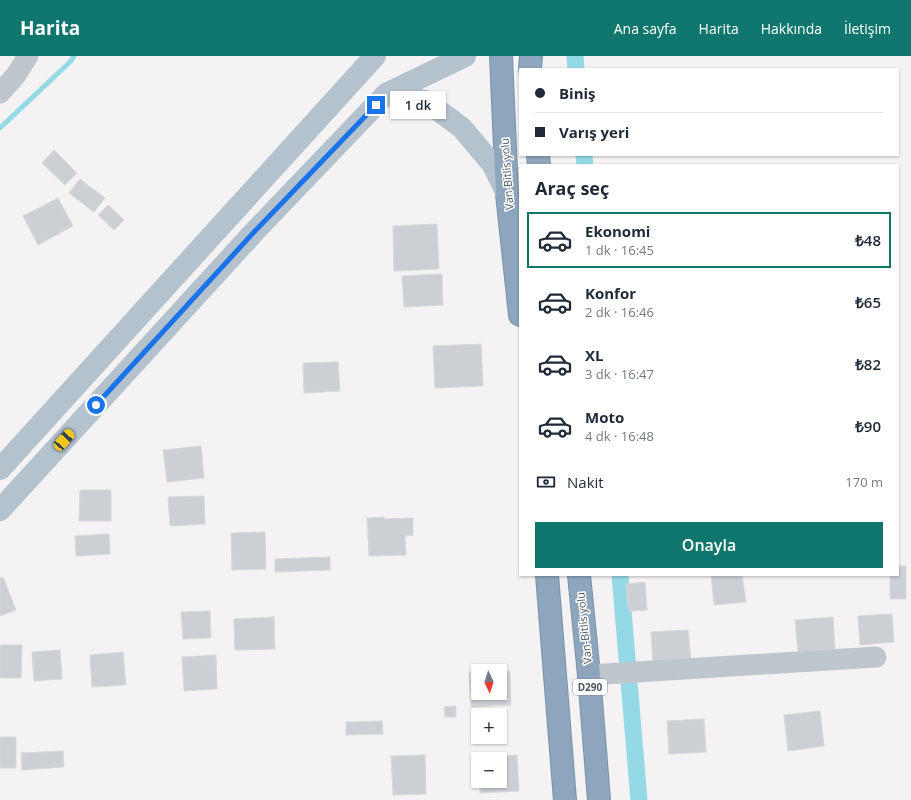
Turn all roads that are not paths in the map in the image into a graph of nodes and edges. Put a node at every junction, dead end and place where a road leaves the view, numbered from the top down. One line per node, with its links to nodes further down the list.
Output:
1 (28, 56): 9 (street)
2 (465, 56): 10 (main road)
3 (501, 56): 11 (highway, Van-Bitlis yolu)
4 (518, 56): 7 (main road)
5 (531, 56): 8 (highway)
6 (375, 57): 13 (main road)
7 (525, 68)
8 (530, 68)
9 (0, 93)
10 (386, 94): 11 (main road); 14 (main road)
11 (507, 194): 12 (highway, Van-Bitlis yolu)
12 (519, 306)
13 (0, 468)
14 (0, 510)
15 (547, 576): 19 (highway, D290)
16 (579, 576): 18 (highway, Van-Bitlis yolu / D290)
17 (876, 657): 18 (street)
18 (589, 675): 20 (highway, Van-Bitlis yolu / D290)
19 (565, 800)
20 (598, 800)

